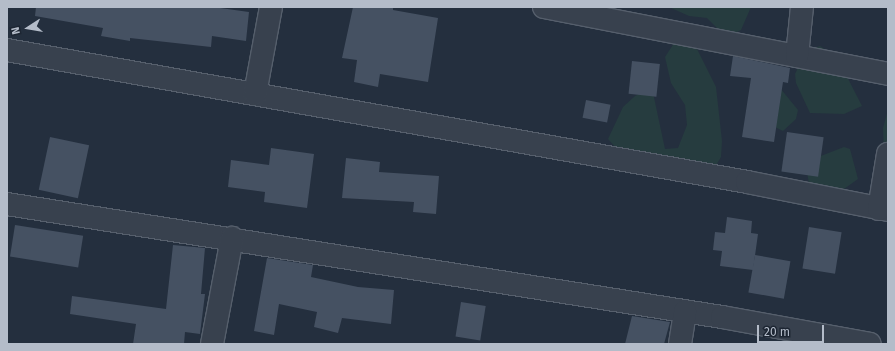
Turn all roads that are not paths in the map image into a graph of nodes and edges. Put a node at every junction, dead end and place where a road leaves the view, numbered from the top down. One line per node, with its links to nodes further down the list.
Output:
1 (271, 7): 7 (street)
2 (544, 7): 5 (street)
3 (802, 7): 5 (street)
4 (7, 50): 7 (street)
5 (797, 56): 6 (street)
6 (888, 74)
7 (254, 94): 10 (street)
8 (888, 154): 10 (street)
9 (7, 204): 11 (street)
10 (884, 209)
11 (232, 238): 12 (street); 13 (street)
12 (685, 311): 14 (street); 15 (street)
13 (212, 344)
14 (680, 344)
15 (870, 344)

